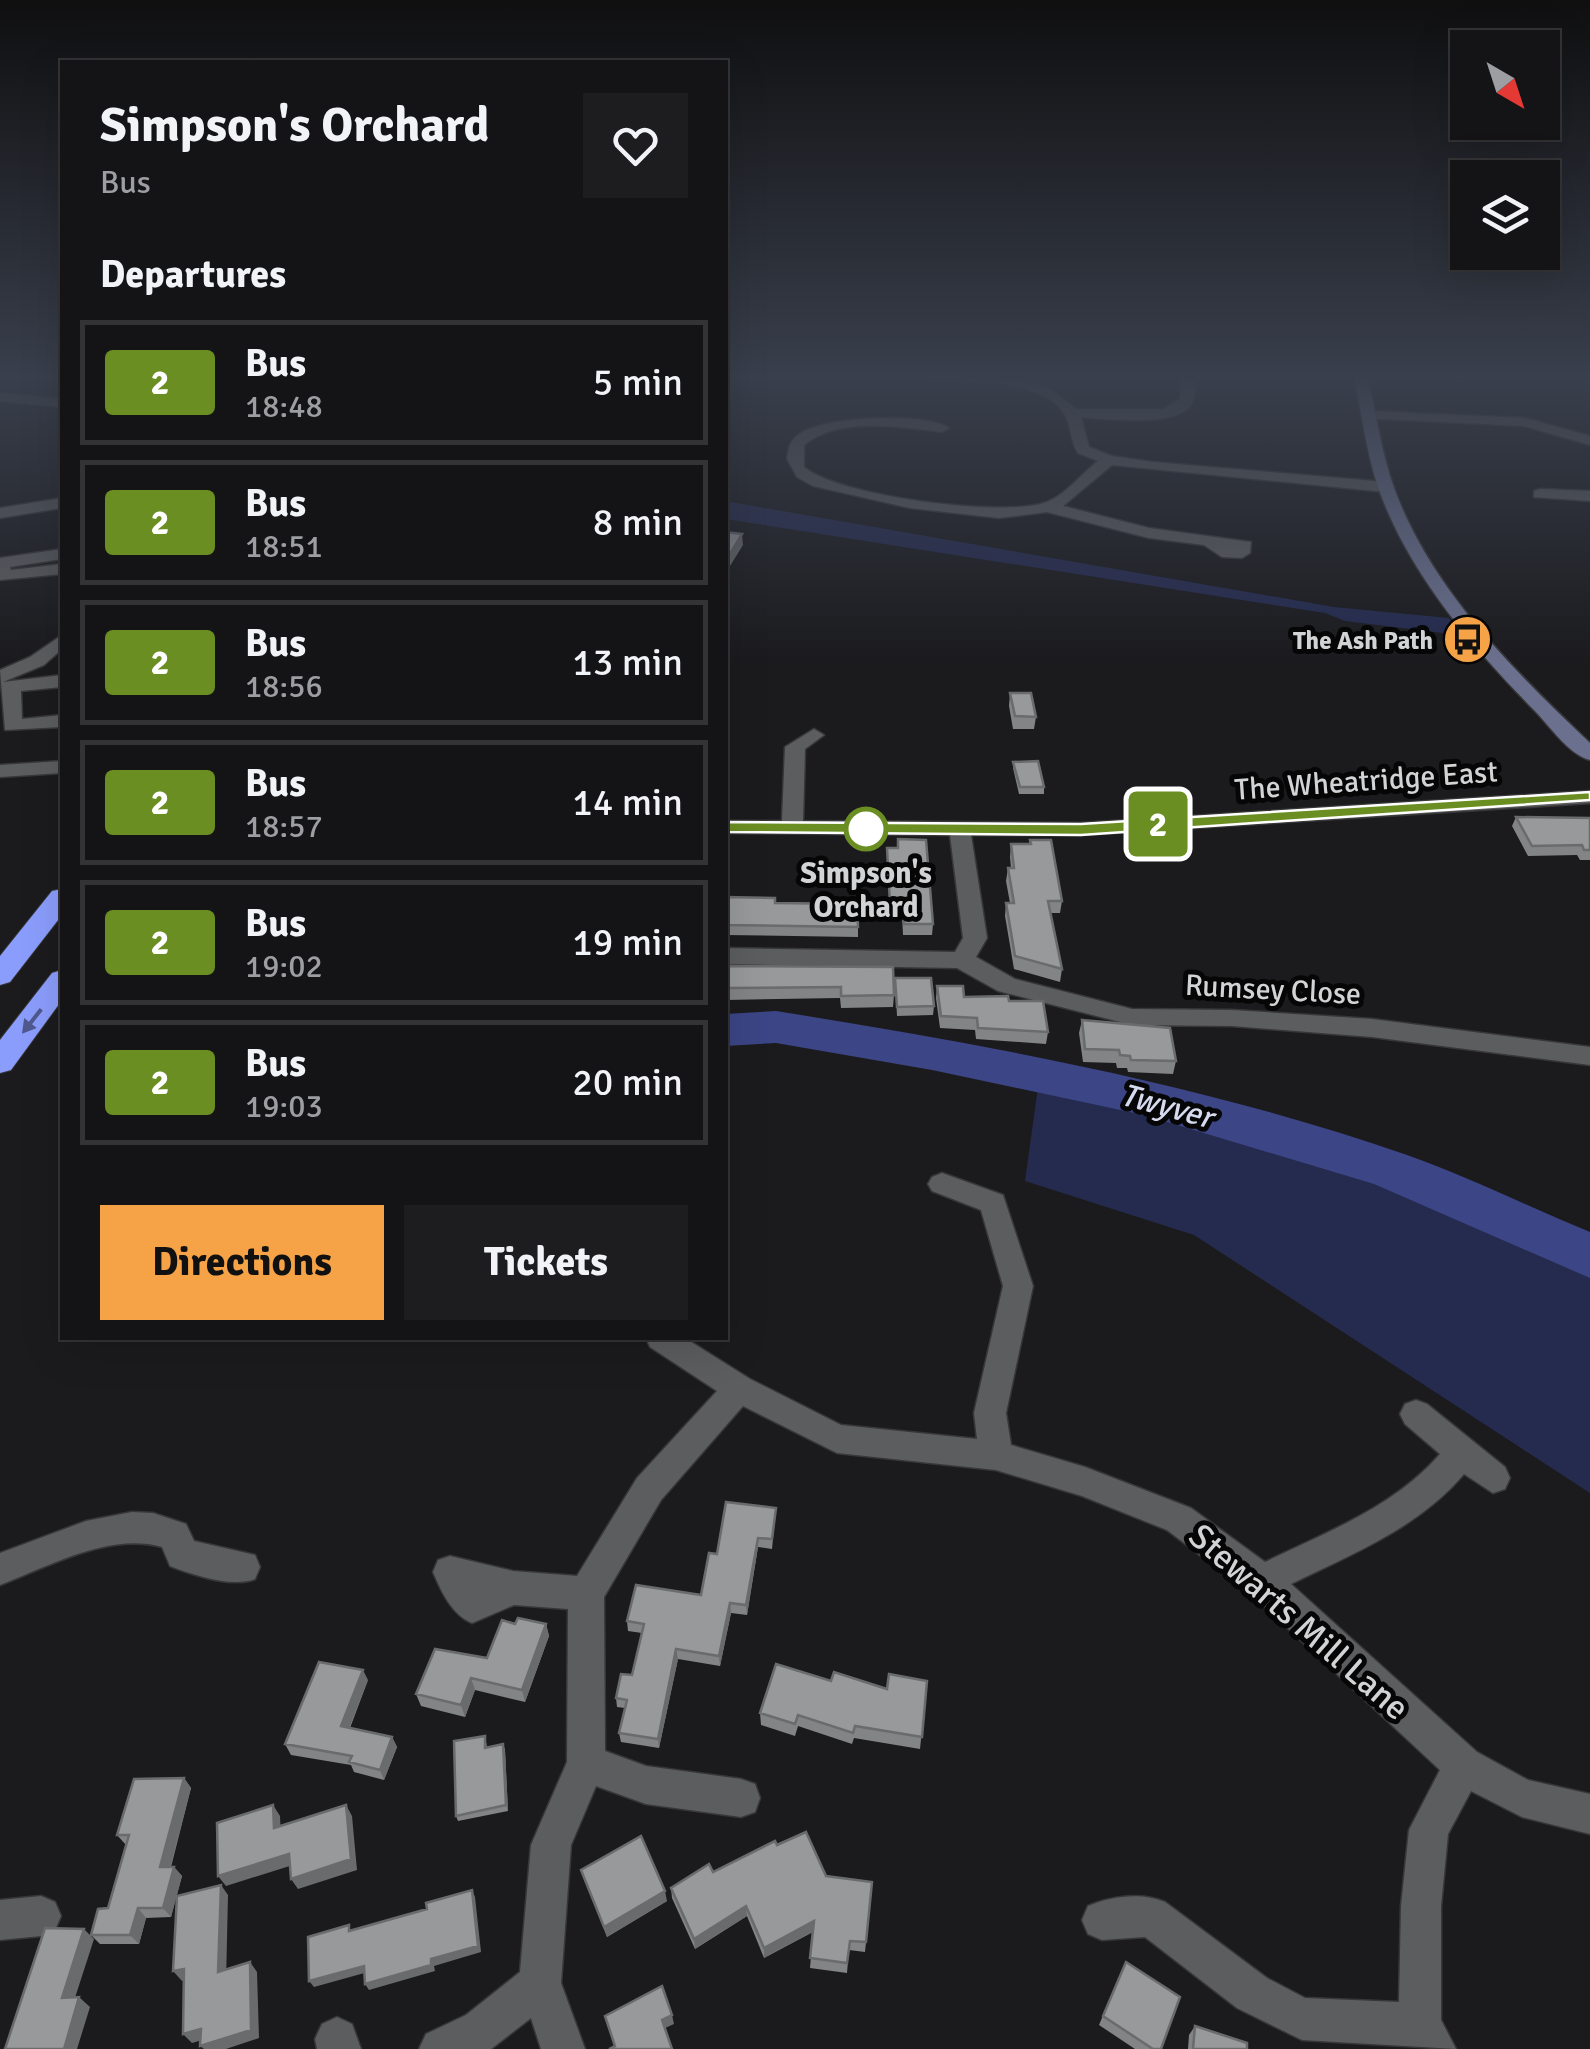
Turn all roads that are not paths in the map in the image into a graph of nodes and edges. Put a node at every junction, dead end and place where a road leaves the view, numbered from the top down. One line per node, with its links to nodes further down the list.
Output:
1 (804, 471): 9 (street)
2 (1097, 471): 9 (street)
3 (1194, 471): 5 (street)
4 (1382, 471): 5 (street)
5 (1386, 487): 25 (street)
6 (1552, 491): 7 (street)
7 (1590, 496)
8 (60, 502): 10 (street)
9 (1047, 508): 11 (street)
10 (2, 511)
11 (1210, 542)
12 (60, 554): 13 (street)
13 (1, 563): 14 (street)
14 (60, 569)
15 (60, 642): 16 (street)
16 (39, 665): 17 (street); 19 (street)
17 (60, 671)
18 (60, 681): 19 (street)
19 (8, 687): 21 (street)
20 (60, 721): 21 (street)
21 (6, 731)
22 (814, 735): 24 (street)
23 (773, 736): 24 (street)
24 (795, 747): 32 (street)
25 (1590, 754)
26 (60, 767): 27 (street)
27 (0, 772)
28 (0, 785): 29 (street)
29 (60, 785)
30 (1590, 797): 33 (street, The Wheatridge East)
31 (728, 827): 32 (street, The Wheatridge East)
32 (792, 828): 33 (street, The Wheatridge East)
33 (960, 830): 36 (street)
34 (60, 900): 37 (highway)
35 (728, 956): 36 (street, Rumsey Close)
36 (962, 960): 39 (street, Rumsey Close)
37 (0, 976)
38 (60, 983): 40 (highway, one-way to 40)
39 (1590, 1056)
40 (0, 1062)
41 (942, 1184): 46 (street)
42 (664, 1340): 43 (street, Stewarts Mill Lane)
43 (738, 1389): 46 (street, Stewarts Mill Lane); 52 (street)
44 (1416, 1414): 45 (street)
45 (1462, 1453): 47 (street); 50 (street)
46 (996, 1455): 50 (street, Stewarts Mill Lane)
47 (1493, 1478)
48 (244, 1567): 49 (street)
49 (0, 1570)
50 (1262, 1581): 54 (street, Stewarts Mill Lane)
51 (513, 1588): 52 (street)
52 (586, 1594): 53 (street)
53 (586, 1762): 55 (street); 60 (street)
54 (1462, 1766): 56 (street, Stewarts Mill Lane); 61 (street)
55 (741, 1798)
56 (1590, 1814)
57 (42, 1916): 58 (street)
58 (0, 1920)
59 (1102, 1920): 61 (street)
60 (540, 1983): 62 (street); 63 (street)
61 (1427, 2036)
62 (441, 2049)
63 (563, 2049)

